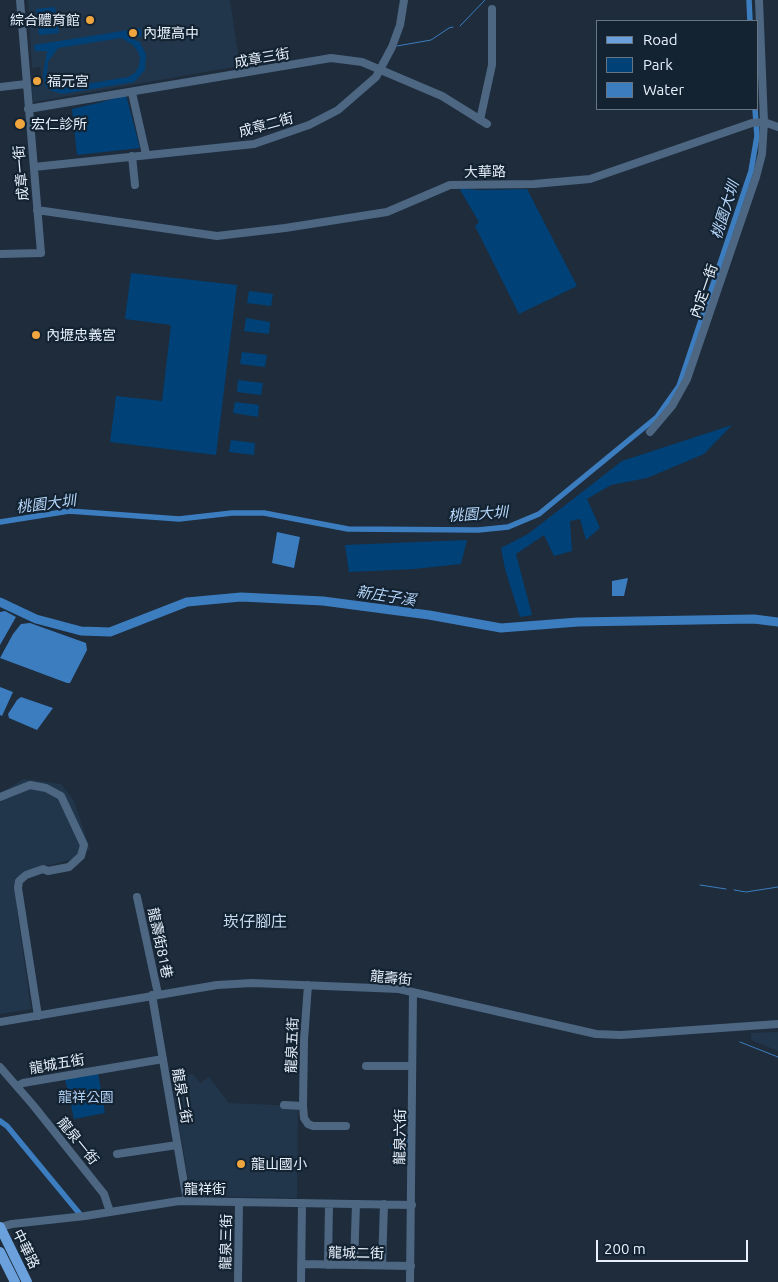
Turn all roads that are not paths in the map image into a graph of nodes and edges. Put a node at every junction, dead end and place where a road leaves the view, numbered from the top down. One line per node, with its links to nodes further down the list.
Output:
1 (20, 0): 6 (street, 成章一街)
2 (404, 0): 5 (street, 成章二街)
3 (759, 0): 10 (street, 內定一街)
4 (492, 9): 5 (street, 成章三街)
5 (380, 69): 8 (street, 成章三街); 12 (street, 成章二街)
6 (26, 84): 7 (street); 9 (street, 成章一街)
7 (0, 87)
8 (132, 93): 9 (street, 成章三街); 12 (street)
9 (28, 110): 14 (street, 成章一街)
10 (764, 122): 11 (street); 16 (street, 大華路); 18 (street, 內定一街)
11 (778, 127)
12 (146, 154): 13 (street, 成章二街)
13 (132, 156): 14 (street, 成章二街); 15 (street)
14 (34, 167): 16 (street, 成章一街)
15 (135, 185)
16 (37, 210): 17 (street, 成章一街)
17 (0, 254)
18 (650, 432)
19 (0, 797): 24 (street)
20 (137, 897): 23 (street, 龍壽街81巷)
21 (308, 985): 22 (street, 龍壽街); 23 (street, 龍壽街); 33 (street, 龍泉五街)
22 (414, 992): 26 (street, 龍壽街); 29 (street, 龍泉六街)
23 (155, 995): 24 (street, 龍壽街); 27 (street, 龍泉二街)
24 (38, 1016): 25 (street, 龍壽街)
25 (0, 1022)
26 (778, 1024)
27 (162, 1058): 31 (street, 龍城五街); 35 (street, 龍泉二街)
28 (366, 1066): 29 (street)
29 (412, 1066): 43 (street, 龍泉六街)
30 (0, 1067): 31 (street, 龍泉一街)
31 (17, 1086): 44 (street, 龍泉一街)
32 (284, 1104): 33 (street)
33 (303, 1106): 34 (street, 龍泉五街)
34 (346, 1126)
35 (177, 1145): 36 (street); 37 (street, 龍泉二街)
36 (117, 1154)
37 (187, 1201): 38 (street, 龍祥街); 44 (street, 龍祥街)
38 (239, 1202): 39 (street, 龍祥街); 54 (street, 龍泉三街)
39 (302, 1203): 40 (street, 龍祥街); 47 (street)
40 (328, 1204): 41 (street, 龍祥街); 48 (street)
41 (356, 1204): 42 (street, 龍祥街); 49 (street)
42 (384, 1204): 43 (street, 龍祥街); 50 (street)
43 (412, 1205): 51 (street, 龍泉六街)
44 (110, 1212): 45 (street, 龍祥街)
45 (0, 1227): 53 (main road, 中華路)
46 (0, 1252): 52 (main road, 中華路)
47 (301, 1264): 48 (street, 龍城二街); 55 (street)
48 (328, 1265): 49 (street, 龍城二街)
49 (354, 1265): 50 (street, 龍城二街)
50 (382, 1266): 51 (street, 龍城二街)
51 (411, 1266): 56 (street, 龍泉六街)
52 (15, 1282)
53 (27, 1282)
54 (238, 1282)
55 (300, 1282)
56 (410, 1282)

